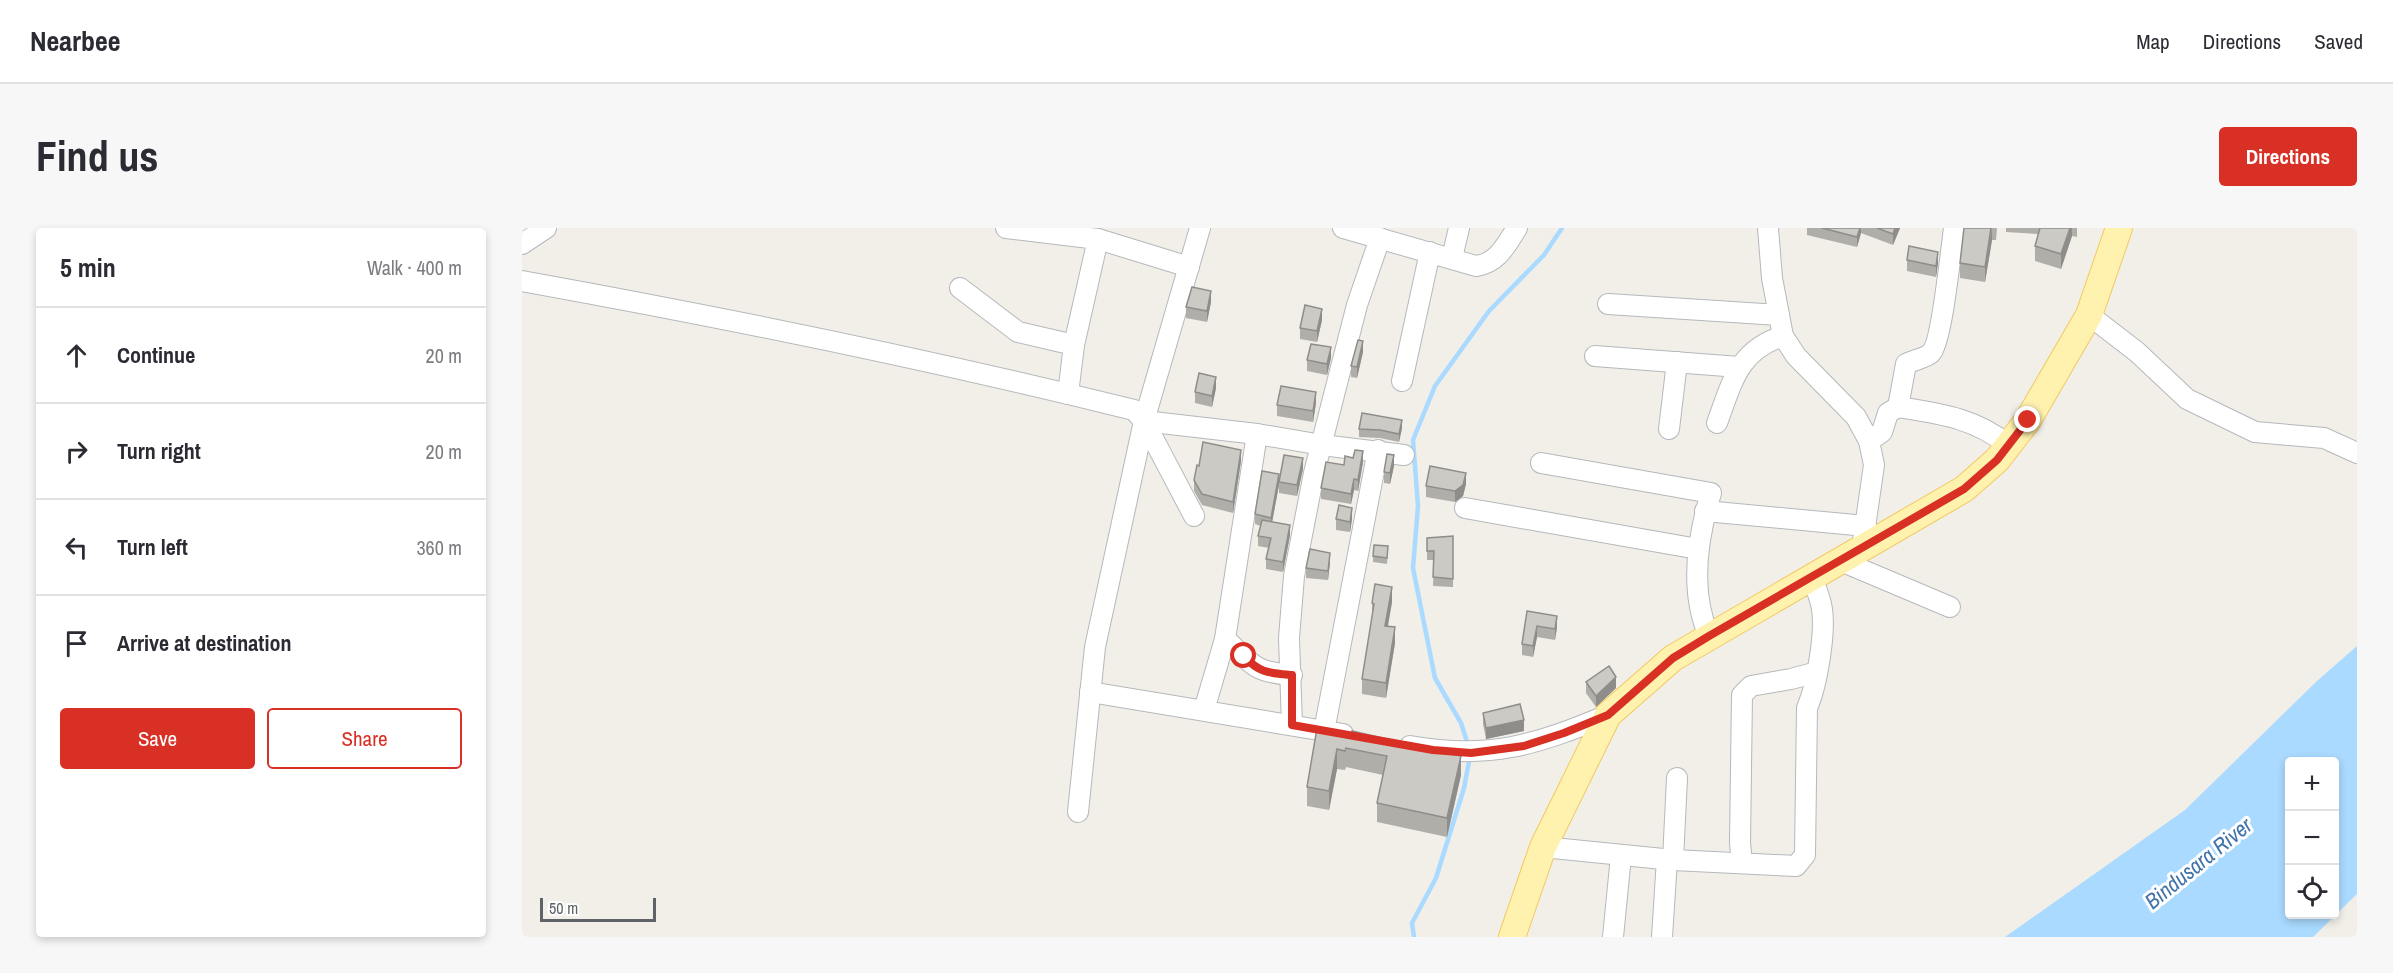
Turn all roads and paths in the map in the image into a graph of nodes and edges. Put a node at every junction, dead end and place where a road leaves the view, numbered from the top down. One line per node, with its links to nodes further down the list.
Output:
1 (546, 228): 14 (street)
2 (1006, 228): 10 (street)
3 (1200, 228): 17 (street)
4 (1343, 228): 12 (street)
5 (1460, 228): 16 (street)
6 (1517, 228): 16 (street)
7 (1768, 228): 21 (street)
8 (2119, 228): 22 (main road)
9 (1952, 229): 30 (street)
10 (1063, 232): 13 (street)
11 (1403, 237): 12 (street); 15 (street)
12 (1380, 238): 36 (street)
13 (1098, 239): 17 (street); 24 (street)
14 (522, 244)
15 (1430, 252): 16 (street); 28 (street)
16 (1452, 258)
17 (1189, 267): 31 (street)
18 (522, 281): 29 (street)
19 (960, 288): 24 (street)
20 (1608, 304): 21 (street)
21 (1779, 315): 23 (street)
22 (2089, 315): 37 (main road); 39 (street)
23 (1783, 336): 27 (street); 35 (street)
24 (1074, 345): 29 (street)
25 (1595, 356): 26 (street)
26 (1677, 362): 27 (street); 33 (street)
27 (1739, 367): 32 (street)
28 (1401, 381)
29 (1068, 394): 31 (street)
30 (1898, 407): 35 (street); 37 (street)
31 (1144, 421): 34 (street); 44 (street); 53 (street)
32 (1717, 423)
33 (1670, 429)
34 (1257, 434): 36 (street); 50 (street)
35 (1869, 441): 45 (street)
36 (1322, 445): 38 (street); 52 (street)
37 (2010, 446): 45 (main road)
38 (1378, 450): 40 (street); 57 (street)
39 (2357, 453)
40 (1404, 455)
41 (1541, 464): 43 (street)
42 (1465, 508): 46 (street)
43 (1705, 511): 45 (street); 46 (street)
44 (1194, 516)
45 (1856, 545): 47 (main road); 48 (street)
46 (1698, 549): 49 (street)
47 (1812, 577): 49 (main road); 51 (street)
48 (1950, 607)
49 (1709, 636): 55 (main road)
50 (1225, 639): 52 (street); 54 (street)
51 (1817, 672): 65 (street); 65 (street)
52 (1292, 675): 56 (street)
53 (1090, 692): 54 (street); 61 (street)
54 (1204, 710): 56 (street)
55 (1608, 715): 59 (street); 62 (main road)
56 (1292, 725): 57 (street)
57 (1324, 731): 58 (street)
58 (1357, 737)
59 (1389, 742)
60 (1677, 778): 64 (street)
61 (1078, 812)
62 (1543, 847): 63 (street); 66 (main road)
63 (1621, 856): 64 (street); 67 (street)
64 (1670, 860): 65 (street); 68 (street)
65 (1742, 863)
66 (1512, 937)
67 (1613, 937)
68 (1662, 937)

